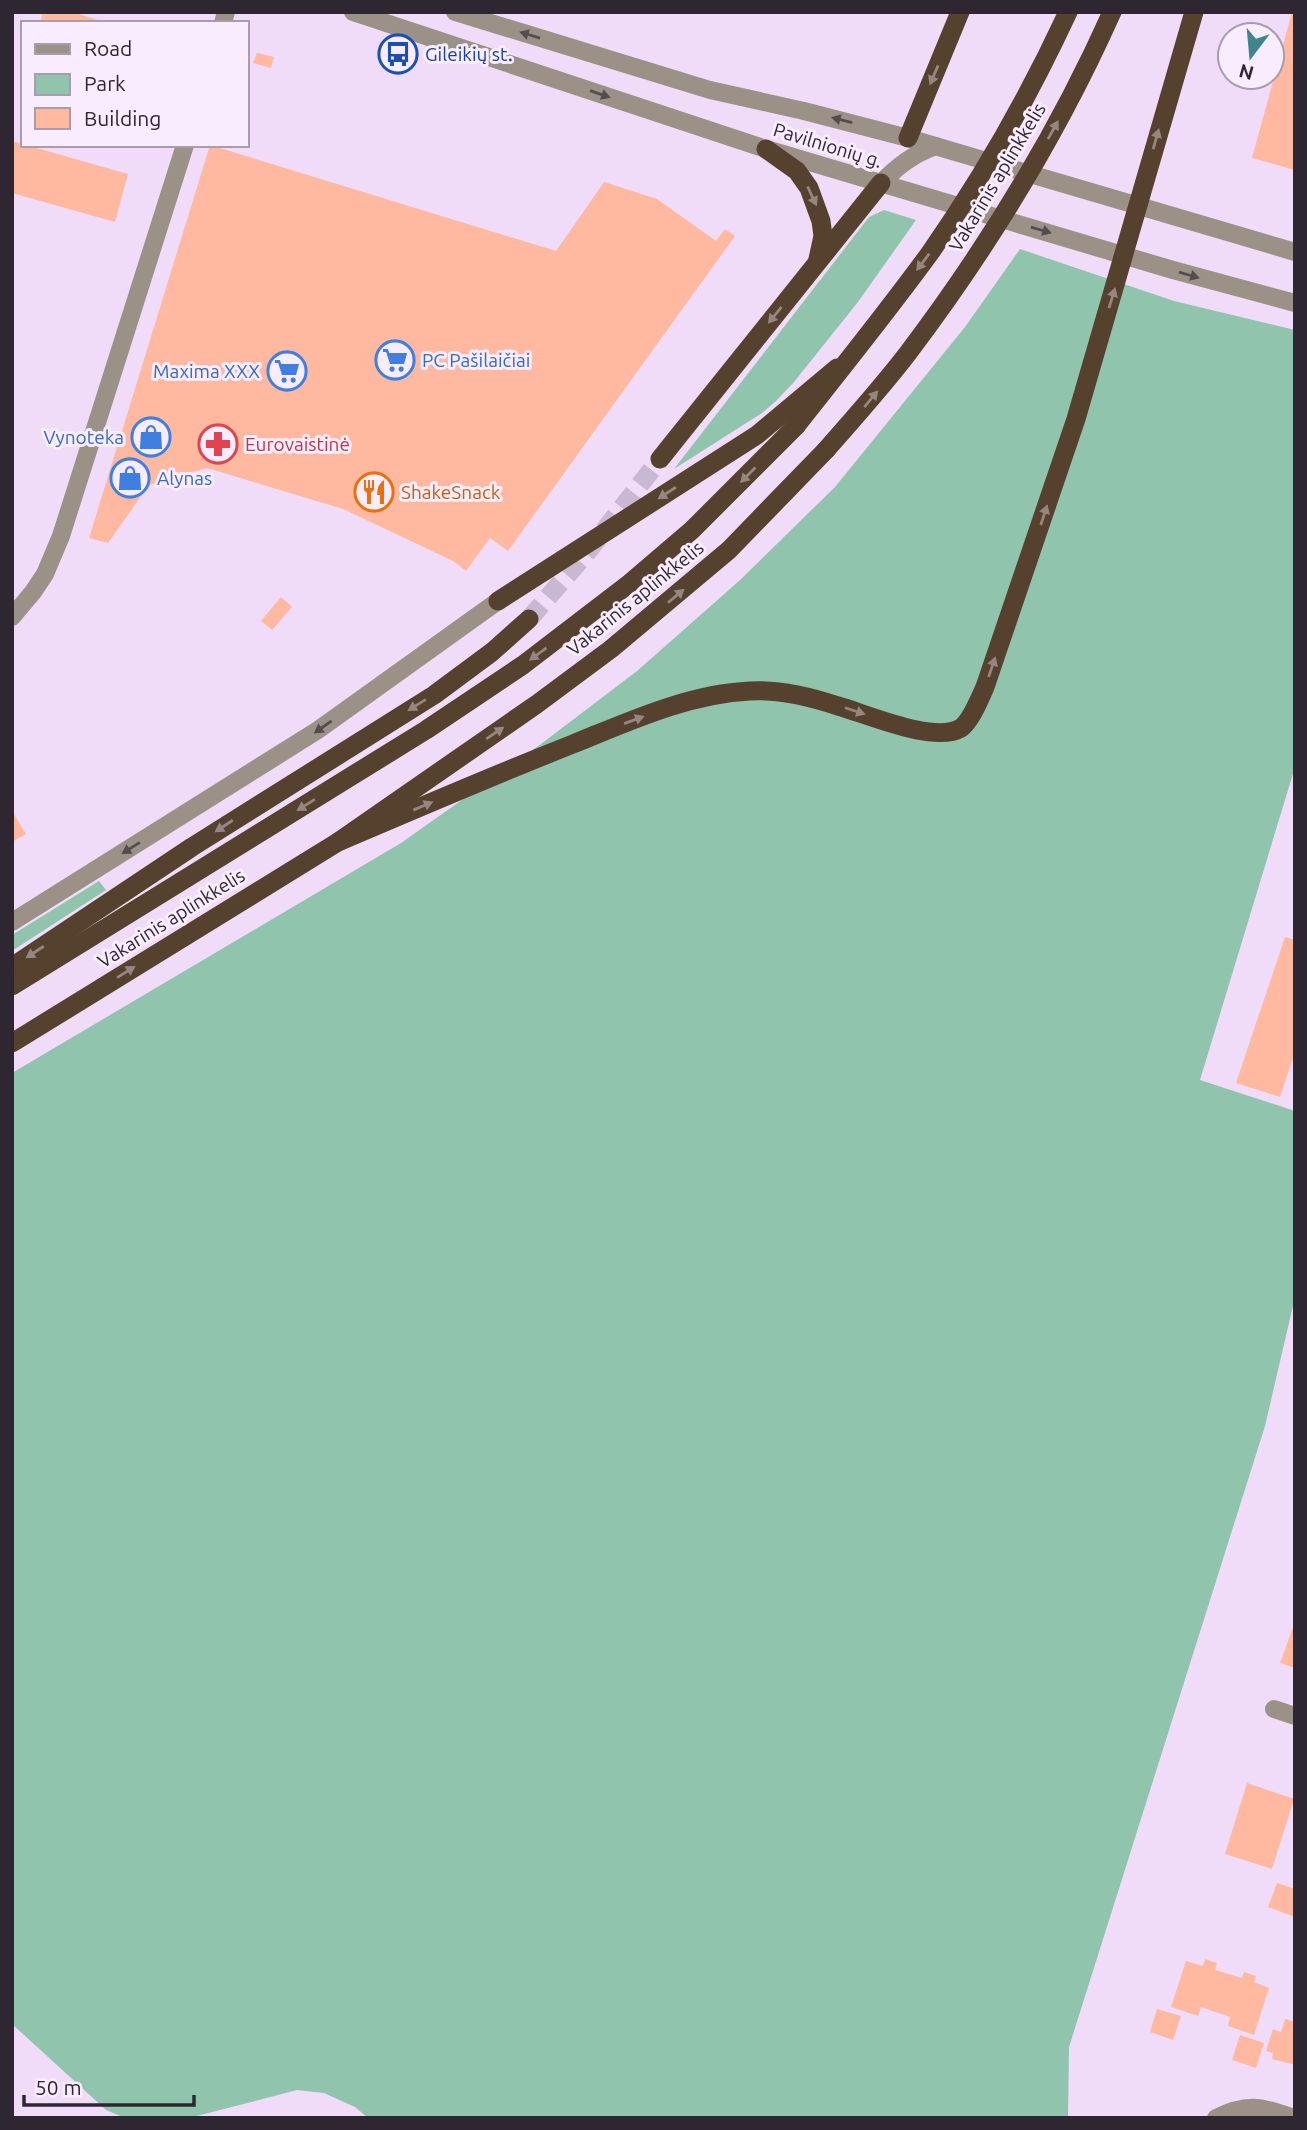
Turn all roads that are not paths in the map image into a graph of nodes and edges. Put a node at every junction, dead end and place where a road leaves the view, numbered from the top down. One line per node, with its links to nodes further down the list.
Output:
1 (353, 12): 10 (street, Pavilnionių g., one-way to 10)
2 (455, 12): 7 (street, Pavilnionių g., one-way to 2)
3 (960, 12): 7 (highway, one-way to 7)
4 (1068, 12): 17 (highway, Vakarinis aplinkkelis, one-way to 17, bridge)
5 (1112, 12): 22 (highway, Vakarinis aplinkkelis, one-way to 5, bridge)
6 (1194, 12): 12 (highway, one-way to 6)
7 (908, 138): 8 (street, Pavilnionių g.); 11 (street)
8 (936, 146): 11 (street); 12 (street, Pavilnionių g.)
9 (183, 147): 20 (street)
10 (766, 149): 11 (street, Pavilnionių g.); 15 (highway, one-way to 15)
11 (881, 183): 14 (street, Pavilnionių g., one-way to 14); 15 (highway)
12 (1138, 205): 13 (street, Pavilnionių g.); 14 (highway)
13 (1295, 252)
14 (1124, 255): 16 (street, Pavilnionių g., one-way to 16); 22 (highway, one-way to 14)
15 (817, 261): 18 (highway, one-way to 18)
16 (1295, 303)
17 (790, 419): 19 (highway, one-way to 19); 25 (highway, Vakarinis aplinkkelis, one-way to 25)
18 (660, 459)
19 (498, 601): 23 (street, one-way to 23)
20 (12, 617)
21 (529, 619): 24 (highway, one-way to 24)
22 (338, 842): 26 (highway, Vakarinis aplinkkelis, one-way to 22)
23 (12, 922)
24 (12, 967)
25 (12, 986)
26 (12, 1043)
27 (1274, 1709): 28 (street)
28 (1295, 1716)
29 (1216, 2118): 30 (street)
30 (1294, 2118)

